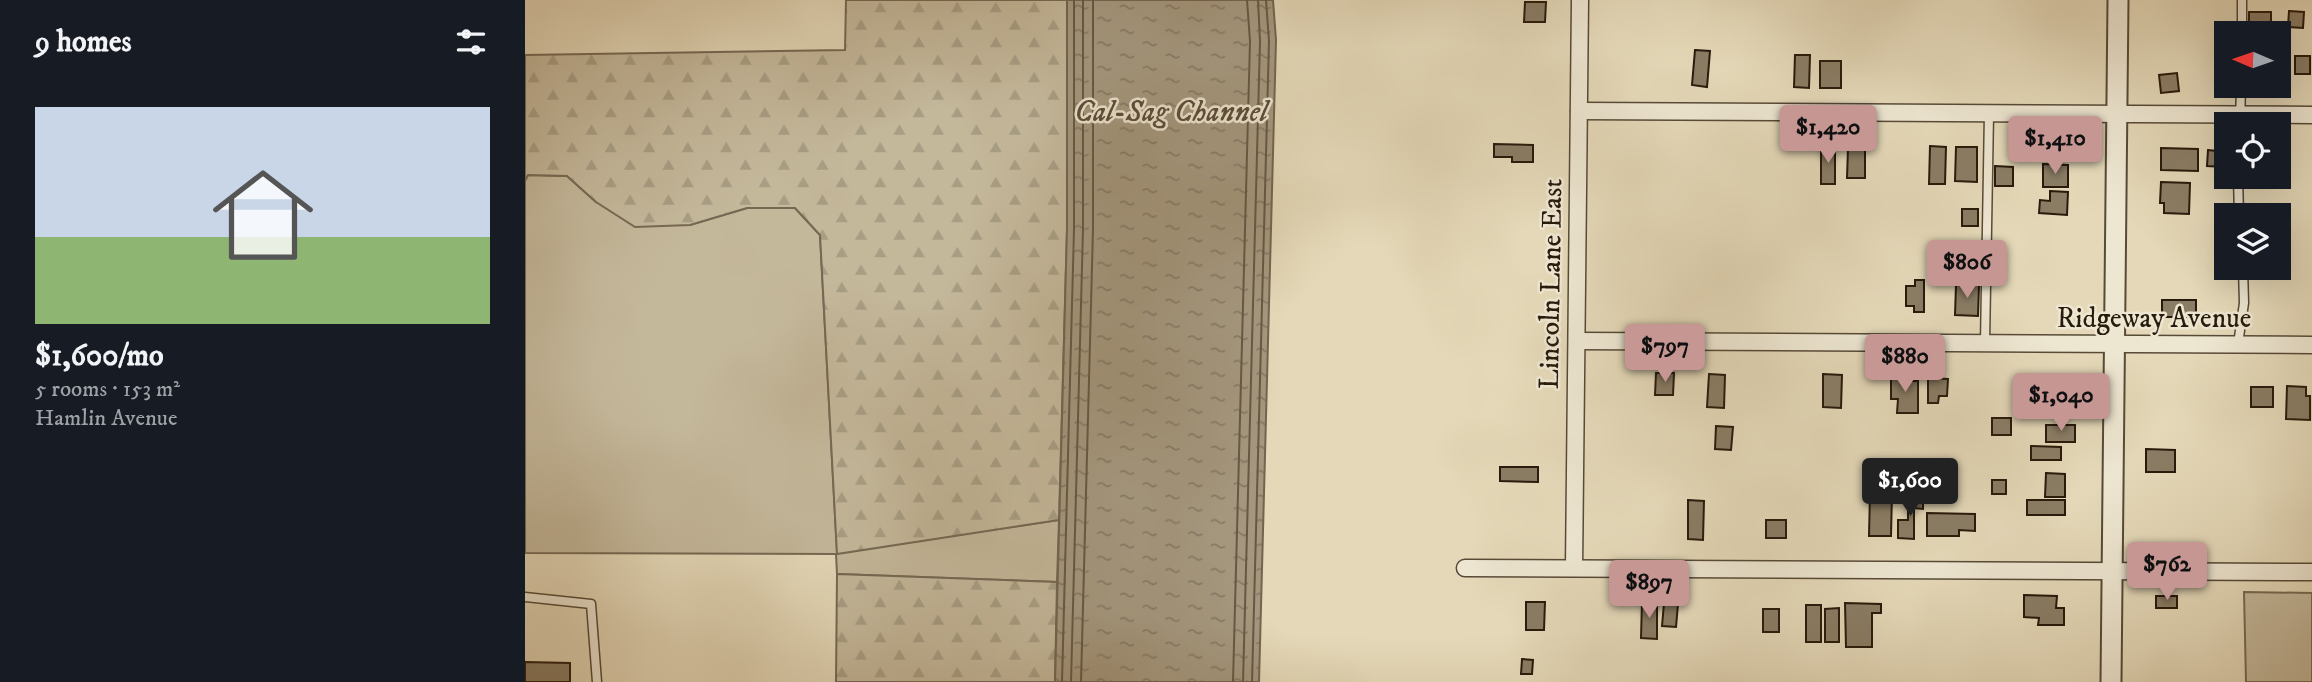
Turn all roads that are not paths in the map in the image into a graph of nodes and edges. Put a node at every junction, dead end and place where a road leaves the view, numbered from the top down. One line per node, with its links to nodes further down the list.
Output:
1 (1580, 0): 5 (street, Lincoln Lane East)
2 (2118, 0): 7 (street)
3 (2242, 0): 4 (lane)
4 (2242, 21)
5 (1579, 111): 6 (street); 12 (street, Lincoln Lane East)
6 (1989, 113): 7 (street); 13 (lane)
7 (2116, 114): 10 (street); 14 (street)
8 (2312, 115): 9 (street)
9 (2291, 116)
10 (2214, 118)
11 (2243, 280): 15 (lane)
12 (1577, 341): 13 (street, Ridgeway Avenue); 18 (street, Lincoln Lane East)
13 (1985, 343): 14 (street, Ridgeway Avenue)
14 (2114, 344): 15 (street, Ridgeway Avenue); 19 (street)
15 (2238, 344): 16 (street, Ridgeway Avenue)
16 (2312, 345)
17 (1465, 568): 18 (street)
18 (1574, 568): 19 (street)
19 (2112, 570): 20 (street); 23 (street)
20 (2312, 572)
21 (525, 597): 22 (lane)
22 (597, 682)
23 (2111, 682)

